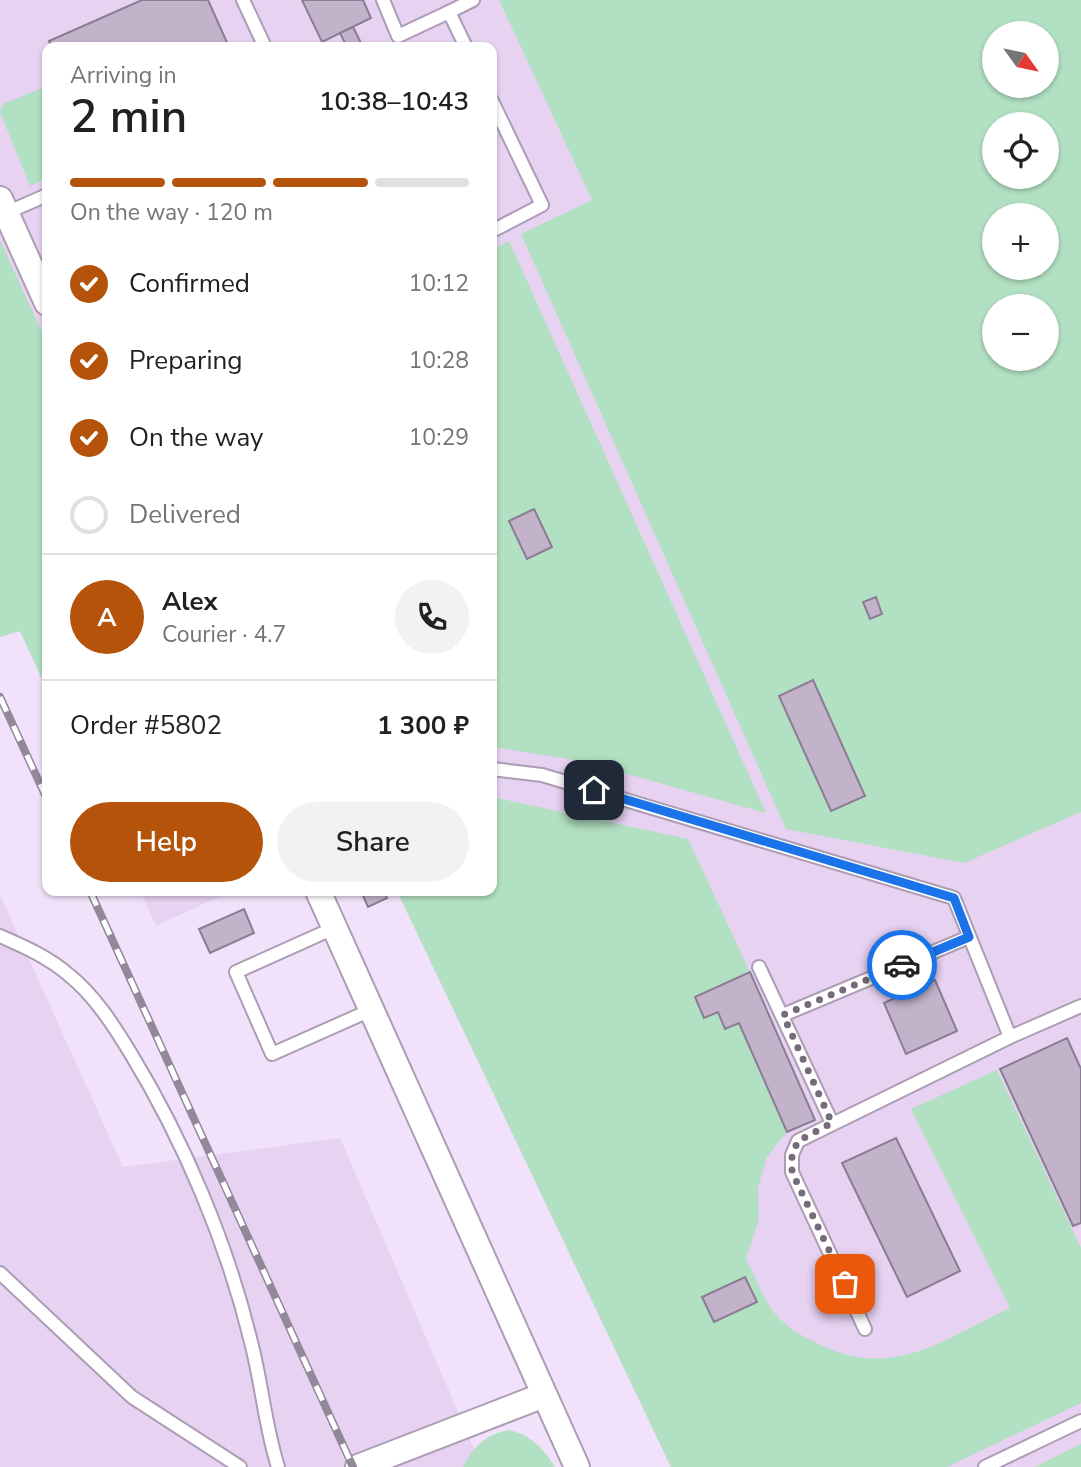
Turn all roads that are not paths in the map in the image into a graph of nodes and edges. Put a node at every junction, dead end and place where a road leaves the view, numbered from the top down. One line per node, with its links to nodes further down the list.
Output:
1 (243, 0): 5 (lane)
2 (383, 0): 4 (lane)
3 (473, 0): 4 (lane)
4 (449, 12): 6 (lane)
5 (263, 42)
6 (464, 42)
7 (497, 111): 10 (lane)
8 (42, 196): 9 (lane)
9 (3, 206): 11 (street)
10 (497, 228)
11 (42, 292)
12 (497, 770): 16 (lane)
13 (320, 896): 14 (street)
14 (334, 928): 19 (street); 19 (lane)
15 (0, 936): 28 (lane)
16 (969, 937): 20 (lane); 21 (lane)
17 (759, 967): 20 (lane)
18 (1081, 1006): 21 (lane)
19 (371, 1010): 25 (street)
20 (783, 1015): 22 (lane)
21 (1010, 1037): 22 (lane)
22 (832, 1123): 24 (lane)
23 (0, 1273): 27 (lane)
24 (866, 1329)
25 (544, 1395): 29 (street); 30 (street)
26 (1081, 1421): 31 (lane)
27 (240, 1467)
28 (278, 1467)
29 (358, 1467)
30 (577, 1467)
31 (985, 1467)

